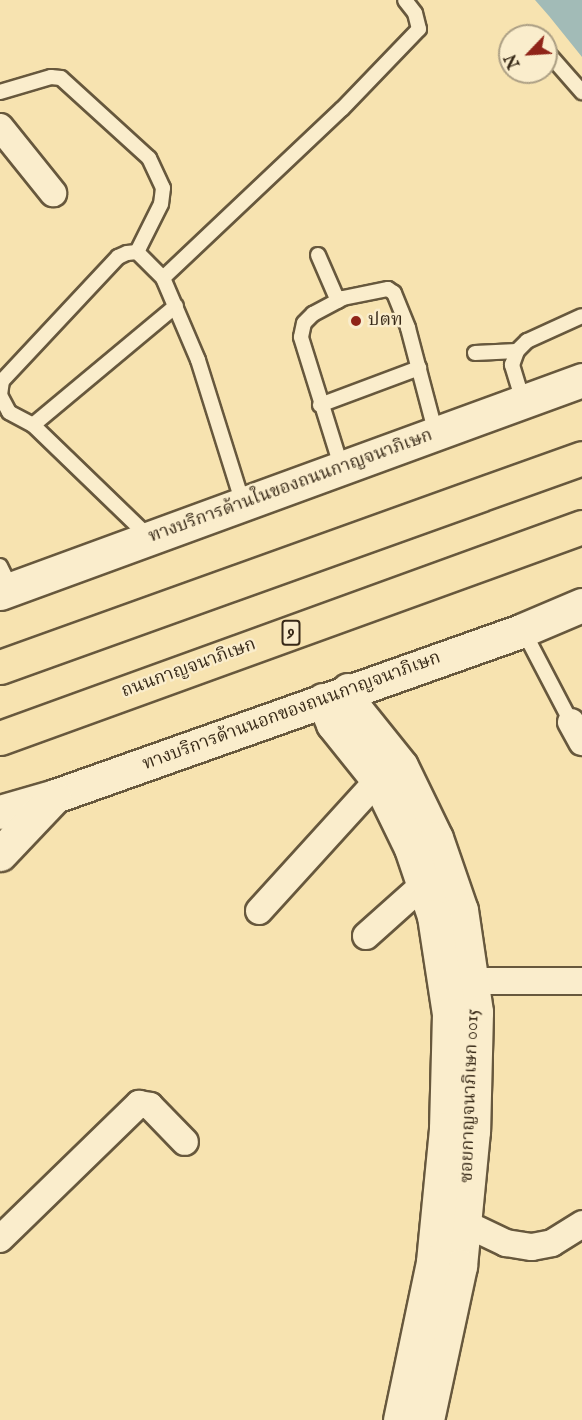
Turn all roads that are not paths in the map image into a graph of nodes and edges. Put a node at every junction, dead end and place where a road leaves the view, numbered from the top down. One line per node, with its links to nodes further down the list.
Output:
1 (405, 0): 9 (lane)
2 (558, 65): 4 (lane)
3 (0, 92): 7 (lane)
4 (582, 92)
5 (0, 127): 6 (street)
6 (53, 193)
7 (137, 252): 9 (lane); 19 (lane)
8 (318, 255): 10 (lane)
9 (163, 278): 11 (lane)
10 (338, 301): 15 (lane); 18 (lane)
11 (176, 306): 19 (lane); 23 (lane)
12 (582, 316): 13 (lane)
13 (517, 351): 14 (lane); 17 (lane)
14 (475, 353)
15 (419, 368): 18 (lane); 20 (lane)
16 (582, 380): 17 (street, ทางบริการด้านในของถนนกาญจนาภิเษก)
17 (523, 401): 20 (street, ทางบริการด้านในของถนนกาญจนาภิเษก)
18 (320, 405): 22 (lane)
19 (33, 425): 25 (lane)
20 (436, 434): 22 (street, ทางบริการด้านในของถนนกาญจนาภิเษก)
21 (582, 458): 29 (highway)
22 (342, 469): 23 (street, ทางบริการด้านในของถนนกาญจนาภิเษก)
23 (243, 506): 25 (street, ทางบริการด้านในของถนนกาญจนาภิเษก)
24 (582, 527): 32 (highway, ถนนกาญจนาภิเษก / 9)
25 (151, 538): 26 (street, ทางบริการด้านในของถนนกาญจนาภิเษก)
26 (4, 583)
27 (582, 605): 28 (street, ทางบริการด้านนอกของถนนกาญจนาภิเษก)
28 (523, 630): 30 (street, ทางบริการด้านนอกของถนนกาญจนาภิเษก); 31 (lane)
29 (0, 667)
30 (336, 695): 33 (street, ซอยกาญจนาภิเษก 0015); 34 (street, ทางบริการด้านนอกของถนนกาญจนาภิเษก); 41 (street, ซอยกาญจนาภิเษก 0015)
31 (577, 732)
32 (0, 738)
33 (378, 780): 37 (street, ซอยกาญจนาภิเษก 0015); 38 (street)
34 (55, 796): 35 (street, ทางบริการด้านนอกของถนนกาญจนาภิเษก); 36 (street)
35 (0, 812)
36 (0, 854)
37 (423, 885): 39 (street); 41 (street, ซอยกาญจนาภิเษก 0015)
38 (259, 911)
39 (366, 936)
40 (582, 981): 41 (street)
41 (458, 983): 42 (street, ซอยกาญจนาภิเษก 0015)
42 (462, 1045): 44 (street, ซอยกาญจนาภิเษก 0015); 47 (street, ซอยกาญจนาภิเษก 0015)
43 (184, 1142): 46 (street)
44 (464, 1223): 45 (street); 48 (street, ซอยกาญจนาภิเษก 0015)
45 (582, 1224)
46 (0, 1239)
47 (400, 1420)
48 (427, 1420)

